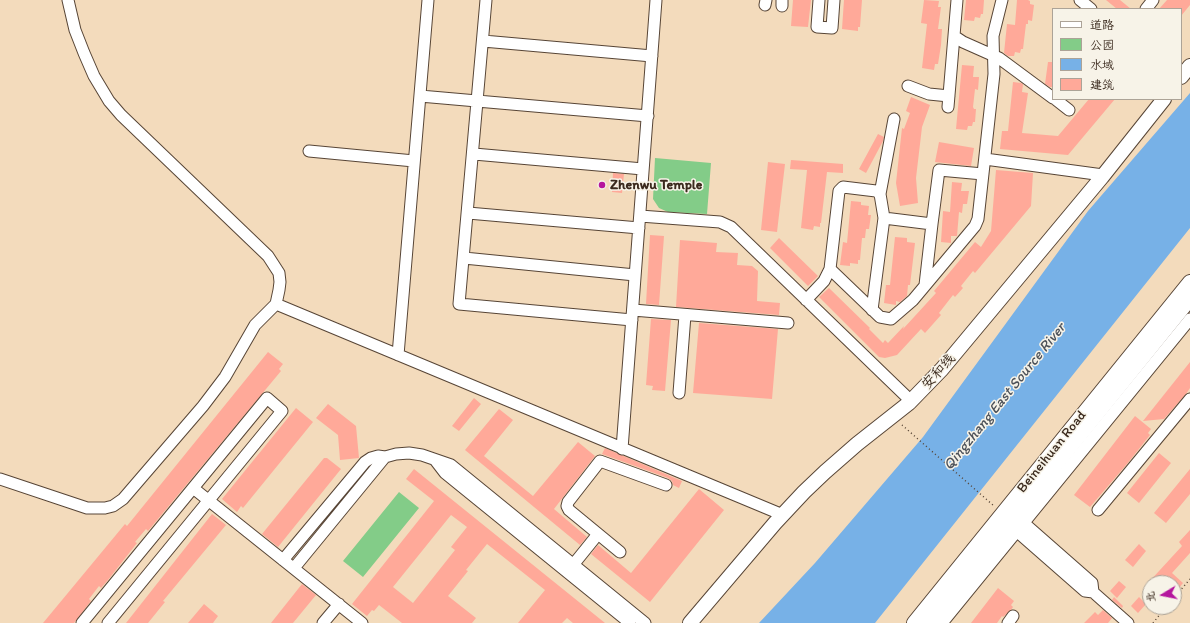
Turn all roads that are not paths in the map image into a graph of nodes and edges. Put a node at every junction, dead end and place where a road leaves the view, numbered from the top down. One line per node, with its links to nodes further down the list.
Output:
1 (68, 0): 48 (street)
2 (428, 0): 20 (street)
3 (486, 0): 14 (street)
4 (656, 0): 16 (street)
5 (819, 0): 6 (street)
6 (834, 0)
7 (956, 0): 13 (street)
8 (1002, 0): 15 (street)
9 (1080, 0): 11 (street)
10 (1153, 0): 12 (street)
11 (1090, 8)
12 (1147, 8)
13 (954, 36): 15 (street); 19 (street)
14 (483, 41): 16 (street); 24 (street)
15 (994, 55): 21 (street); 30 (street)
16 (652, 56): 26 (street)
17 (1190, 66): 18 (main road)
18 (1182, 76)
19 (908, 86)
20 (420, 96): 24 (street); 31 (street)
21 (1052, 97)
22 (1056, 100): 25 (street)
23 (1163, 100): 34 (main road, 安和线)
24 (478, 101): 26 (street); 29 (street)
25 (1069, 110)
26 (648, 116): 32 (street)
27 (894, 119): 35 (street)
28 (309, 151): 31 (street)
29 (474, 154): 32 (street); 36 (street)
30 (985, 159): 33 (street); 34 (street)
31 (414, 161): 54 (street)
32 (643, 169): 37 (street)
33 (983, 174): 39 (street); 45 (street)
34 (1103, 175): 57 (main road, 安和线)
35 (880, 194): 38 (street); 42 (street)
36 (468, 213): 40 (street); 41 (street)
37 (640, 216): 40 (street); 47 (street)
38 (884, 218): 39 (street); 49 (street)
39 (932, 224): 45 (street)
40 (639, 228): 43 (street)
41 (464, 258): 43 (street); 50 (street)
42 (830, 269): 47 (street); 49 (street)
43 (636, 275): 50 (street)
44 (1190, 282): 67 (main road, Beineihuan Road)
45 (925, 286): 49 (street)
46 (1190, 299): 67 (main road, Beineihuan Road)
47 (806, 300): 57 (street)
48 (276, 304): 54 (street); 61 (street)
49 (872, 310)
50 (632, 315): 51 (street); 58 (street)
51 (685, 315): 53 (street); 55 (street)
52 (1190, 319): 67 (street)
53 (788, 323)
54 (398, 355): 58 (street)
55 (679, 393)
56 (1190, 399): 65 (street)
57 (911, 401): 66 (main road, 安和线)
58 (622, 449): 66 (street)
59 (385, 457): 60 (street); 70 (street); 72 (street)
60 (435, 460): 71 (street); 78 (street)
61 (0, 479)
62 (666, 485): 68 (street)
63 (193, 488): 64 (street); 64 (street); 74 (street)
64 (209, 501): 70 (street); 75 (street)
65 (1098, 510)
66 (783, 515): 80 (main road, 安和线)
67 (1012, 519): 81 (main road, Beineihuan Road); 82 (main road, Beineihuan Road); 83 (street); 84 (street)
68 (598, 534): 69 (street); 71 (street)
69 (620, 552)
70 (283, 560): 72 (street)
71 (573, 565): 79 (street)
72 (294, 568): 73 (street)
73 (338, 604): 76 (street); 77 (street)
74 (82, 623)
75 (108, 623)
76 (323, 623)
77 (362, 623)
78 (630, 623)
79 (646, 623)
80 (690, 623)
81 (914, 623)
82 (928, 623)
83 (942, 623)
84 (1128, 623)

